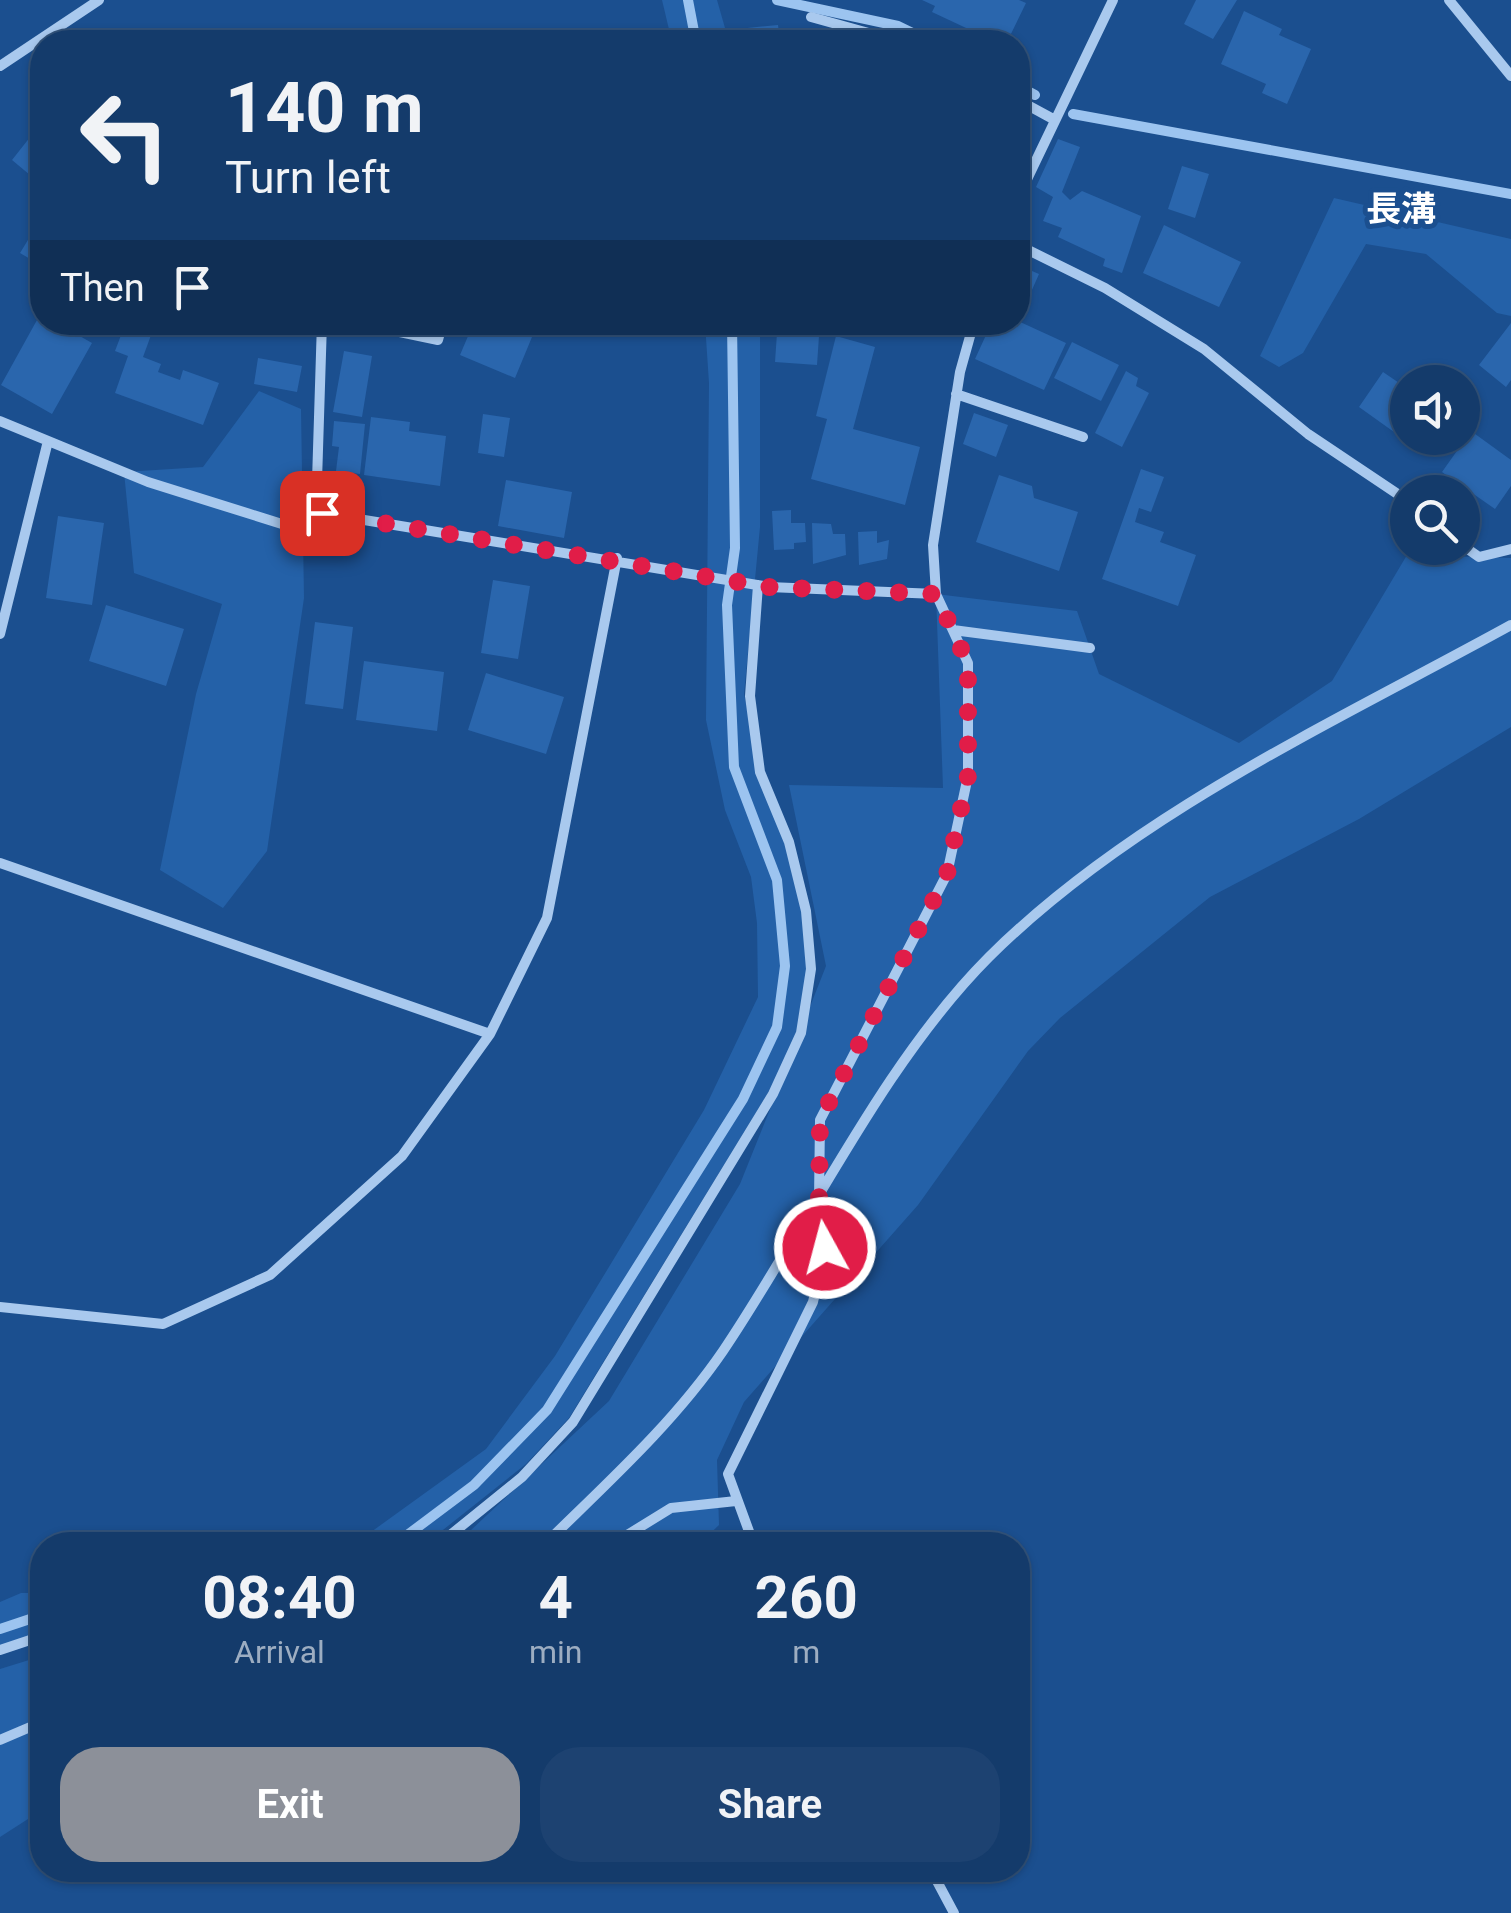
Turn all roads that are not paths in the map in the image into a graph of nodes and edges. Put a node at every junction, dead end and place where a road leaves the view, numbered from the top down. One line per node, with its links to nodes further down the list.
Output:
1 (99, 0): 5 (street)
2 (1112, 0): 11 (street)
3 (1449, 0): 9 (street)
4 (811, 16): 6 (street)
5 (54, 30)
6 (859, 30)
7 (30, 46): 8 (street)
8 (0, 66)
9 (1511, 76)
10 (1030, 106): 11 (street)
11 (1055, 120): 12 (street)
12 (1030, 173)
13 (1030, 251): 22 (street)
14 (322, 335): 23 (street)
15 (414, 335): 16 (street)
16 (439, 335)
17 (971, 335): 18 (street)
18 (956, 394): 20 (street); 28 (street)
19 (0, 421): 21 (street)
20 (1083, 437)
21 (48, 441): 23 (street); 31 (street)
22 (1390, 489)
23 (322, 513): 26 (street)
24 (1511, 550): 25 (street)
25 (1480, 557)
26 (617, 558): 27 (street); 34 (street)
27 (758, 585): 28 (street); 38 (street)
28 (936, 594): 30 (street)
29 (1511, 625): 35 (street)
30 (953, 630): 32 (street); 35 (street)
31 (0, 634)
32 (1090, 648)
33 (0, 864): 34 (street)
34 (490, 1034): 36 (street)
35 (819, 1200): 37 (street); 39 (street)
36 (0, 1307)
37 (736, 1502): 40 (street); 41 (street)
38 (454, 1532)
39 (557, 1532)
40 (633, 1532)
41 (749, 1532)
42 (30, 1640): 43 (street)
43 (0, 1650)
44 (30, 1727): 45 (street)
45 (0, 1740)
46 (937, 1882): 47 (street)
47 (954, 1913)

